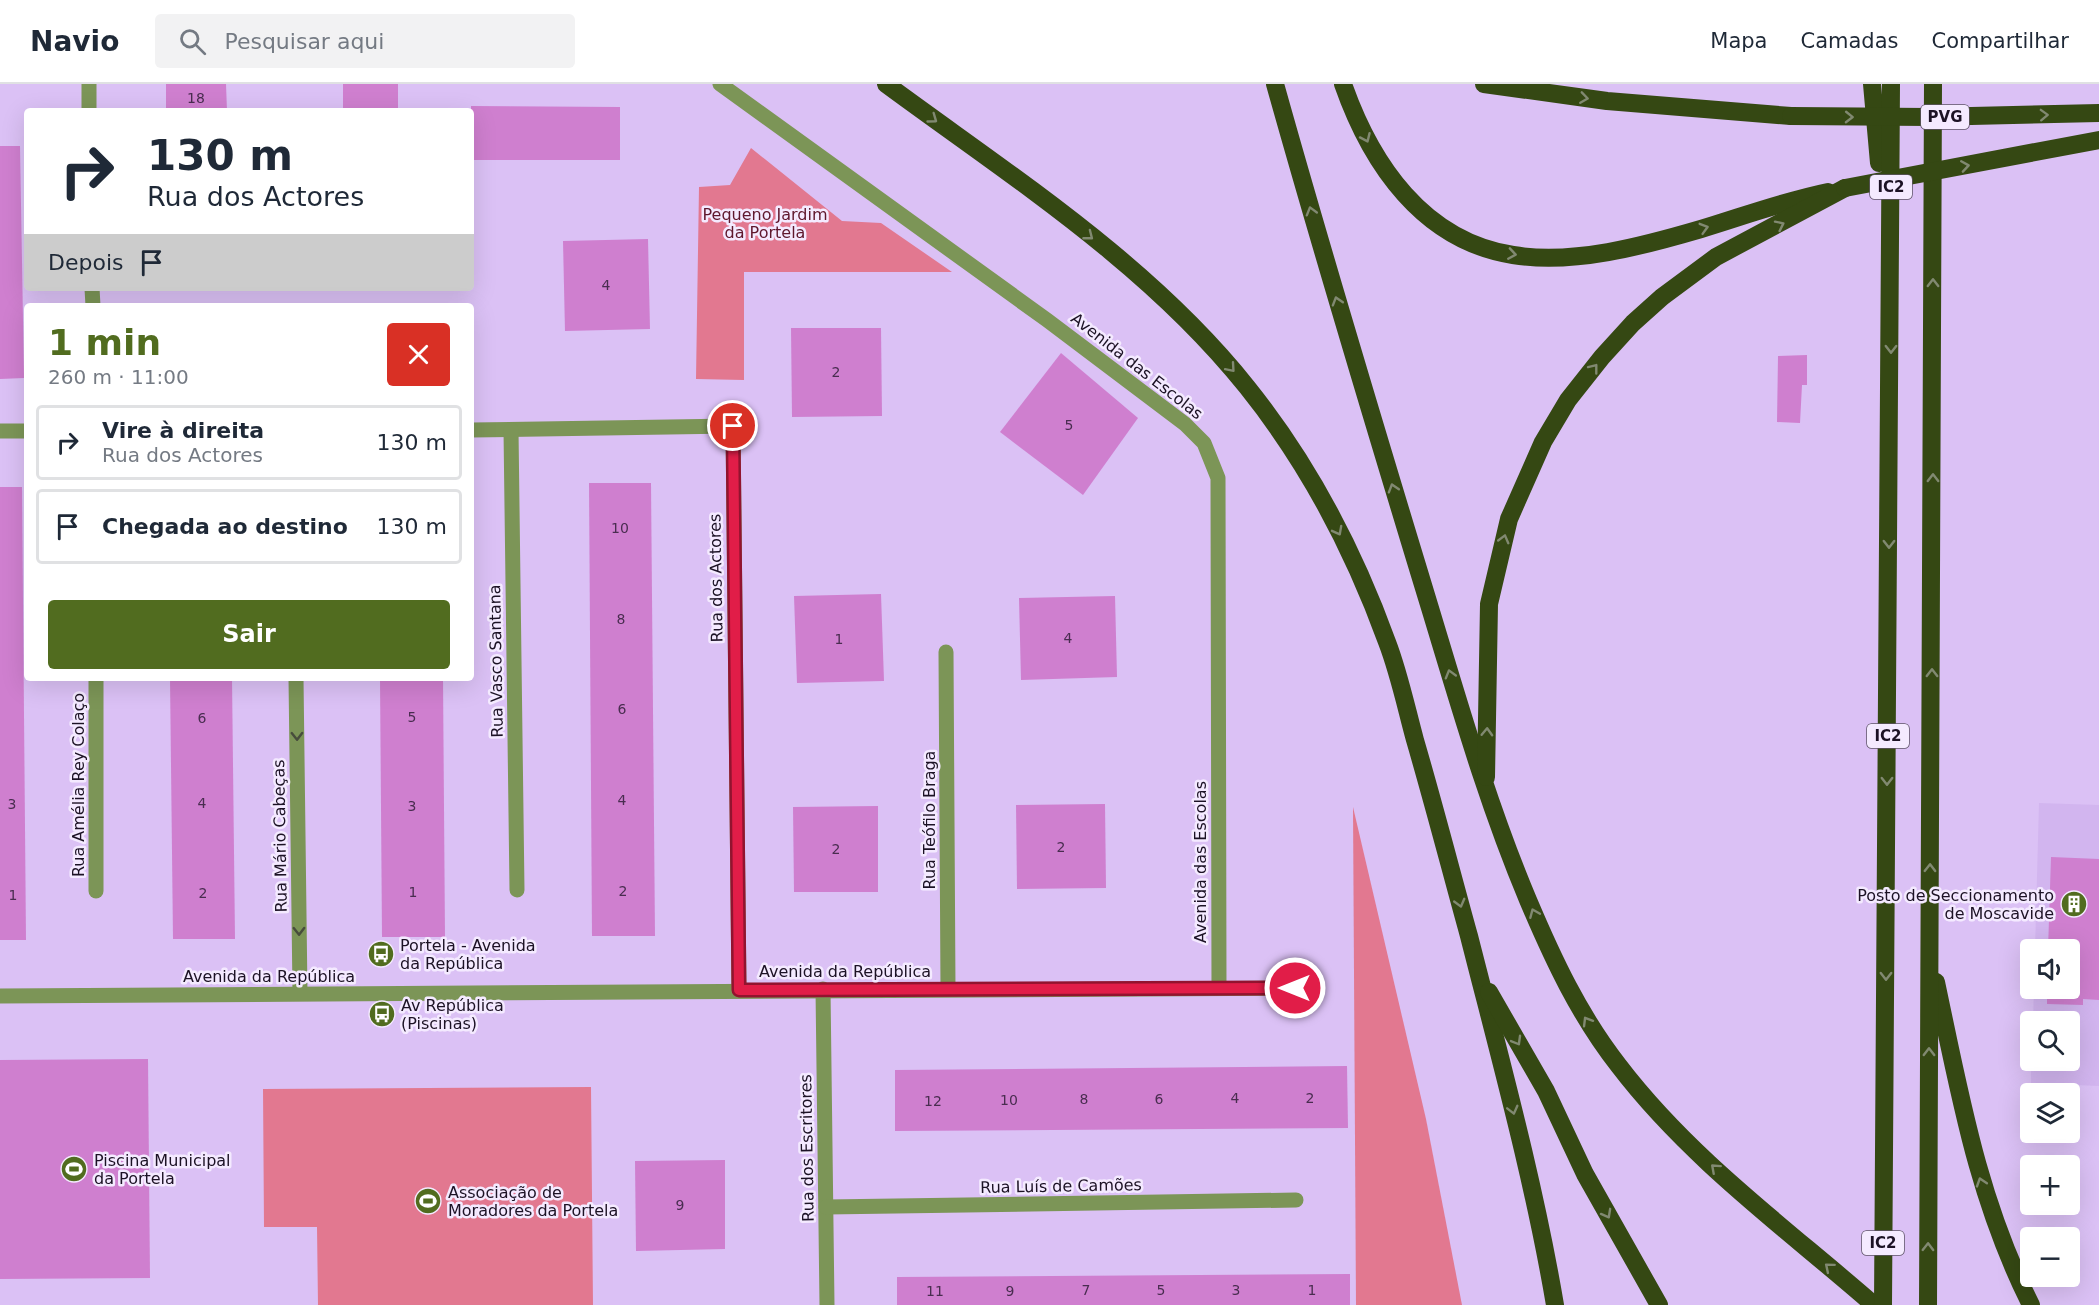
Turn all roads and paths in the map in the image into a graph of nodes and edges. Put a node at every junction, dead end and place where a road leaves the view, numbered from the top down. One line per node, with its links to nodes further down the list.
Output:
1 (89, 84): 10 (street)
2 (720, 84): 27 (street, Avenida das Escolas)
3 (886, 84): 26 (highway, one-way to 26)
4 (1275, 84): 22 (highway, one-way to 4)
5 (1343, 84): 13 (highway, one-way to 13)
6 (1484, 84): 11 (highway, PVG, one-way to 11, bridge)
7 (1872, 84): 14 (highway)
8 (1891, 84): 14 (highway, IC2)
9 (1933, 84): 25 (highway, IC2, one-way to 9)
10 (89, 108)
11 (2099, 113)
12 (2099, 140): 13 (highway, one-way to 12, bridge)
13 (1845, 188): 22 (highway, one-way to 13)
14 (1892, 291): 40 (highway, IC2, one-way to 40)
15 (474, 430): 16 (street, Rua dos Actores)
16 (511, 430): 23 (street, Rua Vasco Santana); 30 (street, Rua dos Actores)
17 (0, 431): 18 (street)
18 (24, 431)
19 (946, 652): 29 (street, Rua Teófilo Braga)
20 (96, 681): 24 (street, Rua Amélia Rey Colaço)
21 (296, 681): 32 (street, Rua Mário Cabeças, one-way to 32)
22 (1485, 791): 39 (highway, one-way to 22)
23 (517, 890)
24 (96, 891)
25 (1929, 948): 41 (highway, IC2, one-way to 25); 42 (highway, one-way to 25)
26 (1478, 972): 37 (highway, one-way to 37); 38 (highway, one-way to 38)
27 (1219, 987): 28 (street, Avenida da República); 29 (street, Avenida da República)
28 (1295, 988)
29 (948, 989): 31 (street, Avenida da República)
30 (739, 990): 31 (street, Avenida da República); 32 (street, Avenida da República)
31 (823, 990): 35 (street, Rua dos Escritores)
32 (300, 993): 33 (street, Avenida da República)
33 (0, 996)
34 (1296, 1200): 35 (street, Rua Luís de Camões)
35 (826, 1207): 36 (street, Rua dos Escritores)
36 (827, 1305)
37 (1555, 1305)
38 (1659, 1305)
39 (1874, 1305)
40 (1883, 1305)
41 (1928, 1305)
42 (2031, 1305)

